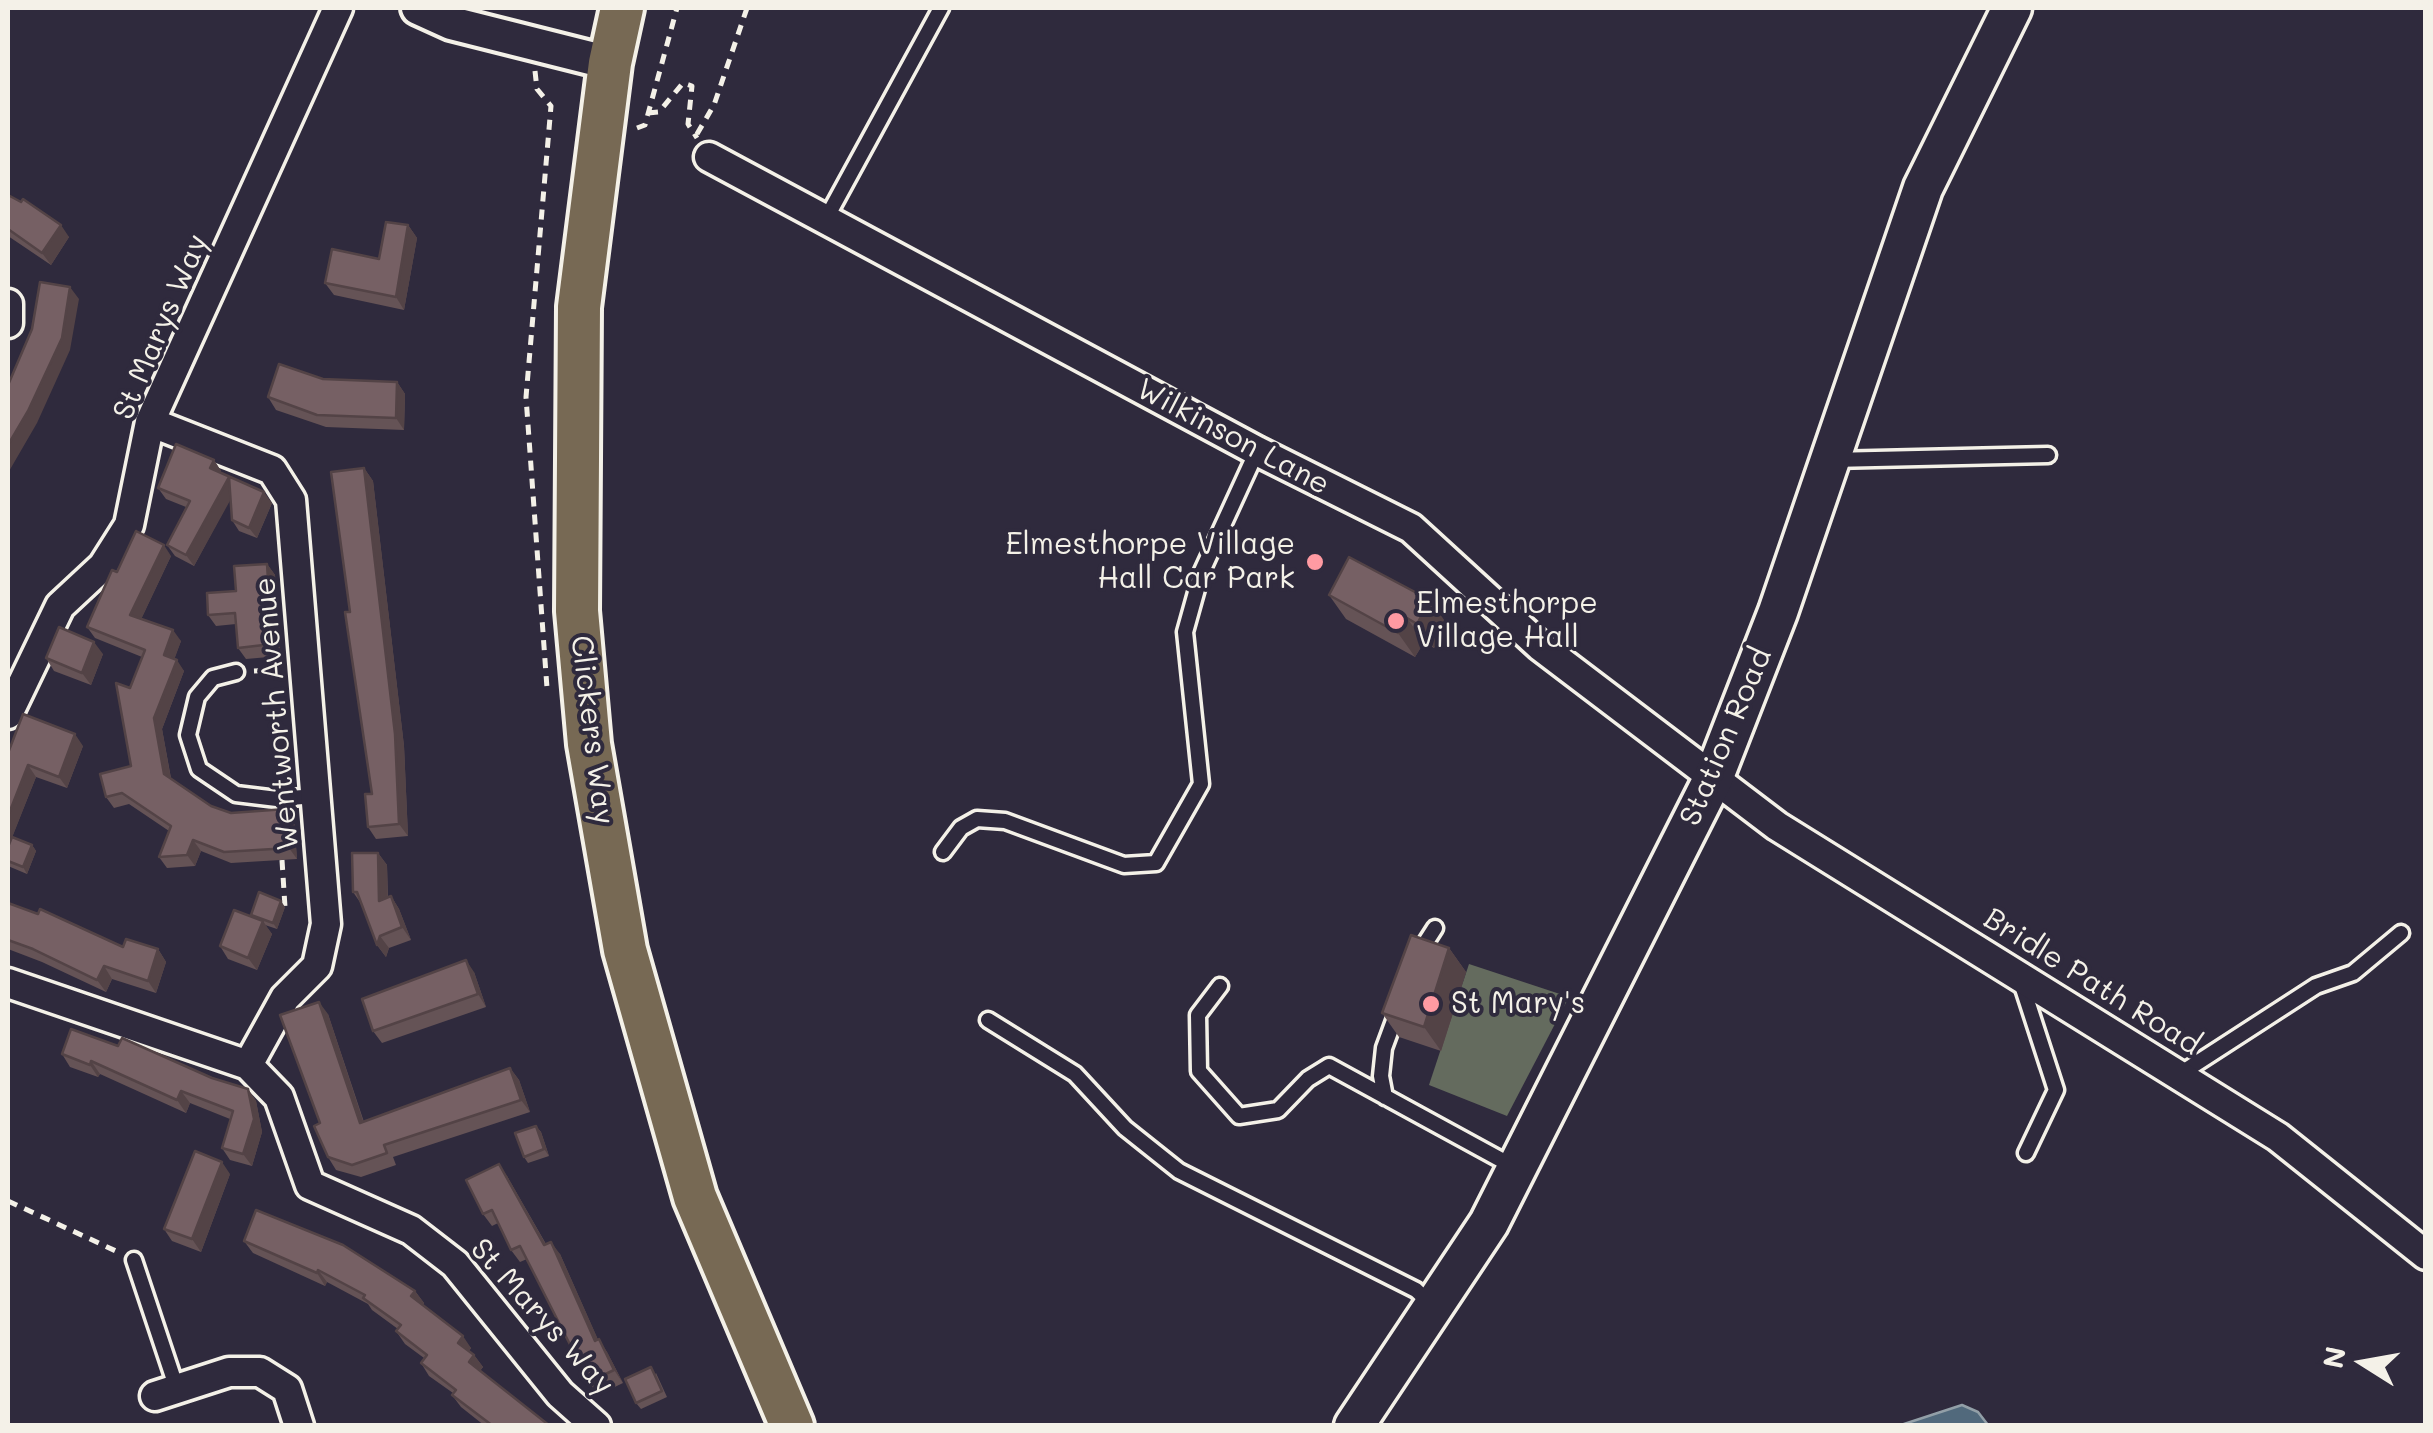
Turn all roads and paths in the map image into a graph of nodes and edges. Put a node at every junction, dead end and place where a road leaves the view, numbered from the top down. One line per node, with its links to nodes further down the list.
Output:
1 (338, 8): 15 (street, St Marys Way)
2 (418, 8): 8 (street)
3 (622, 8): 8 (main road, Clickers Way)
4 (678, 8): 9 (path)
5 (748, 8): 11 (path)
6 (941, 8): 12 (lane)
7 (2012, 8): 18 (main road, Station Road)
8 (610, 63): 47 (main road, Clickers Way)
9 (648, 114): 10 (path); 11 (path)
10 (644, 126)
11 (703, 147): 12 (street, Wilkinson Lane)
12 (826, 216): 16 (street, Wilkinson Lane)
13 (8, 304): 14 (street)
14 (8, 323)
15 (150, 422): 19 (street, Wentworth Avenue); 21 (street, St Marys Way)
16 (1257, 451): 22 (street, Wilkinson Lane); 24 (lane)
17 (2048, 455): 18 (lane)
18 (1831, 460): 22 (main road, Station Road)
19 (306, 669): 20 (path); 23 (street, Wentworth Avenue)
20 (236, 672): 23 (lane)
21 (8, 714)
22 (1712, 780): 29 (street, Bridle Path Road); 39 (main road, Station Road)
23 (316, 796): 35 (street, Wentworth Avenue)
24 (943, 852)
25 (282, 860): 26 (path)
26 (285, 907)
27 (1435, 928): 30 (lane)
28 (2401, 933): 36 (lane)
29 (2019, 974): 36 (street, Bridle Path Road); 38 (lane)
30 (1409, 978)
31 (8, 983): 35 (street, St Marys Way)
32 (1220, 986): 37 (lane)
33 (1403, 995): 37 (lane)
34 (988, 1020): 43 (lane)
35 (248, 1065): 46 (street, St Marys Way)
36 (2179, 1075): 41 (street, Bridle Path Road)
37 (1385, 1097): 39 (lane)
38 (2026, 1153)
39 (1516, 1169): 43 (main road, Station Road)
40 (8, 1201): 42 (path)
41 (2426, 1254)
42 (134, 1260): 44 (lane)
43 (1434, 1306): 48 (main road, Station Road)
44 (166, 1393): 45 (street)
45 (299, 1426)
46 (596, 1426)
47 (792, 1426)
48 (1354, 1426)

